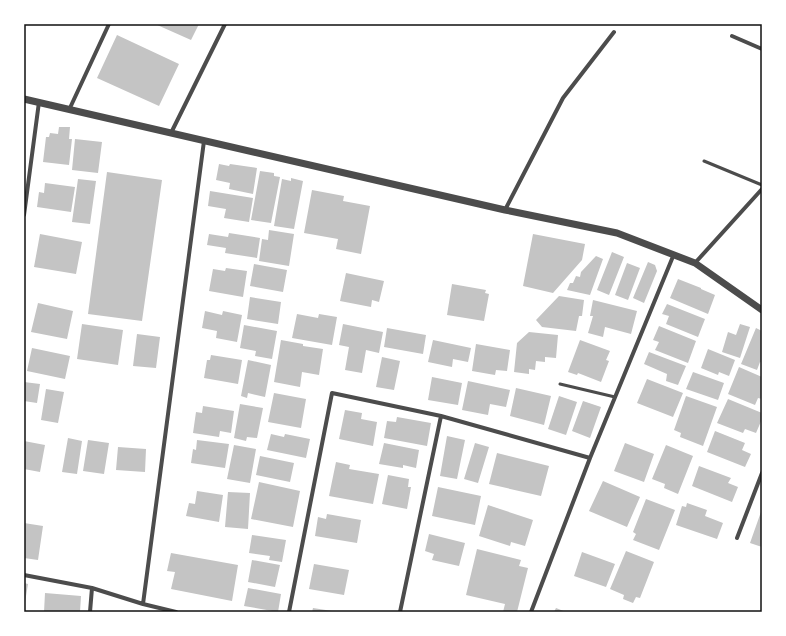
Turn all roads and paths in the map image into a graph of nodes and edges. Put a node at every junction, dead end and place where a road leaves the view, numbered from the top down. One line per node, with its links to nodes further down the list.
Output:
1 (109, 24): 8 (street)
2 (225, 24): 9 (street)
3 (614, 32): 14 (street)
4 (732, 36): 5 (street)
5 (762, 49)
6 (24, 99): 7 (street)
7 (39, 102): 8 (street); 15 (street)
8 (69, 110): 9 (street)
9 (171, 132): 10 (street)
10 (204, 141): 14 (street); 28 (street)
11 (704, 161): 12 (lane)
12 (762, 185)
13 (762, 189): 17 (street)
14 (505, 210): 16 (street)
15 (24, 215)
16 (674, 254): 17 (street); 20 (street)
17 (695, 263): 18 (street)
18 (762, 310)
19 (560, 384): 20 (lane)
20 (615, 397): 22 (street)
21 (441, 416): 22 (street); 31 (street); 32 (street)
22 (590, 458): 33 (street)
23 (762, 474): 24 (street)
24 (760, 484): 25 (street)
25 (737, 538)
26 (24, 575): 27 (street)
27 (92, 588): 28 (street); 29 (street)
28 (143, 604): 30 (street)
29 (90, 612)
30 (176, 612)
31 (289, 612)
32 (400, 612)
33 (531, 612)

